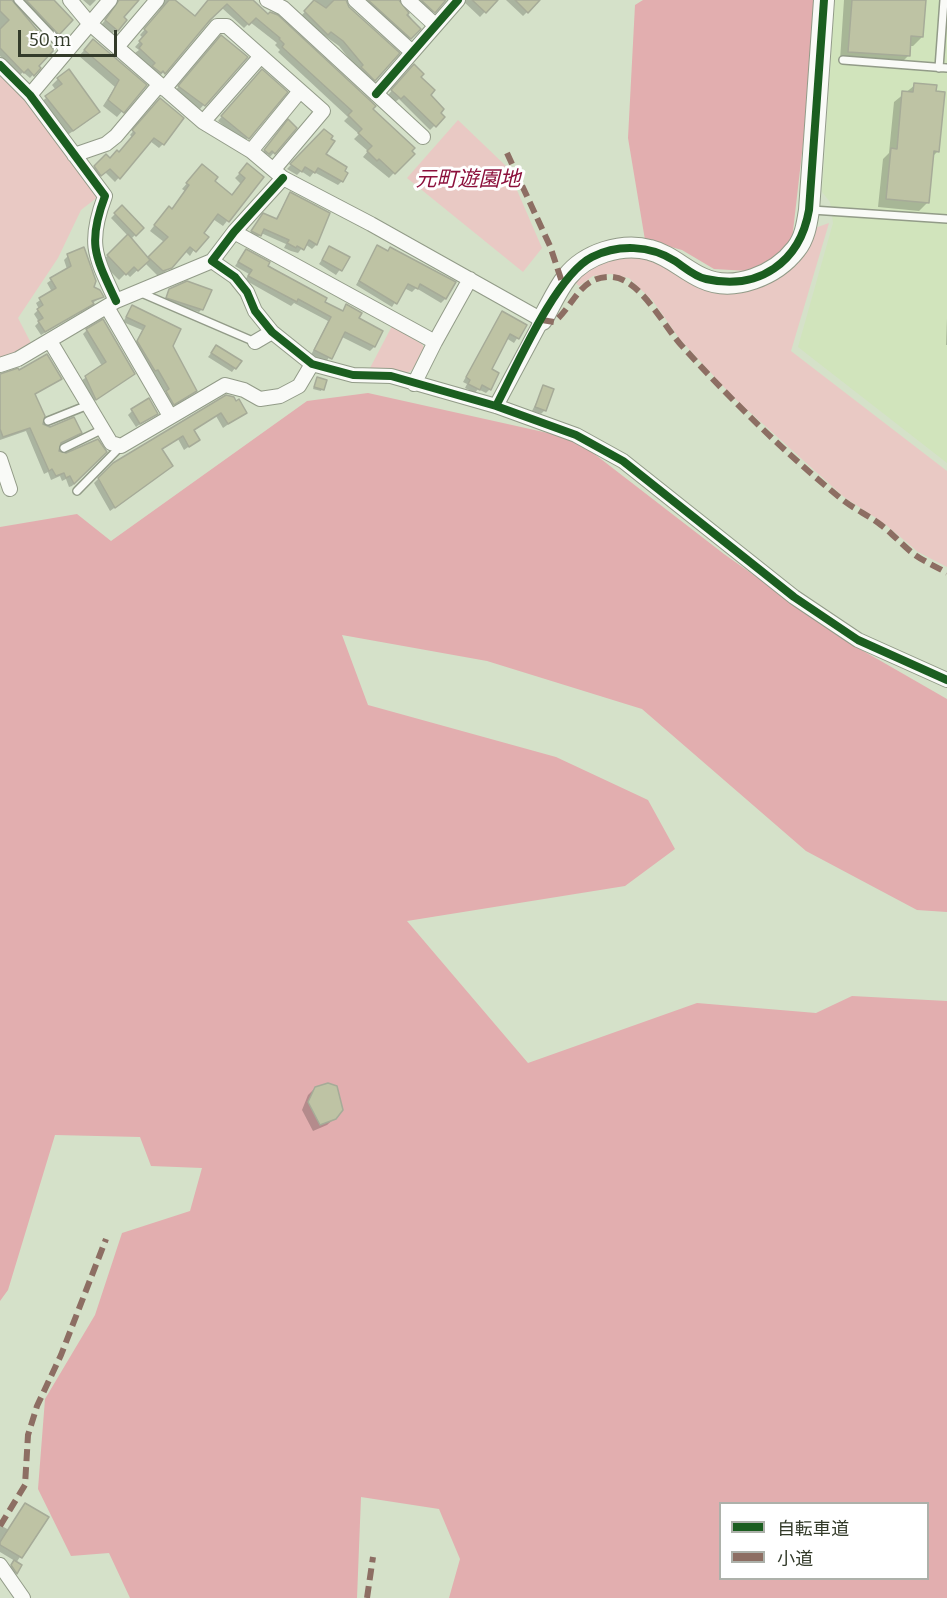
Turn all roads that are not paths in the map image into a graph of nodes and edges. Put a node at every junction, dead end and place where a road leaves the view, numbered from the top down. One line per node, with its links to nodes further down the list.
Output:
1 (18, 0): 14 (lane)
2 (70, 0): 11 (street)
3 (110, 0): 11 (street)
4 (157, 0): 13 (street)
5 (267, 0): 22 (street)
6 (355, 0): 15 (street)
7 (408, 0): 12 (street)
8 (459, 0): 12 (street)
9 (824, 0): 29 (street)
10 (944, 0): 19 (lane)
11 (90, 23): 13 (street); 14 (street)
12 (435, 25): 15 (street)
13 (117, 47): 20 (street)
14 (66, 51): 23 (street)
15 (412, 52): 22 (street)
16 (261, 56): 20 (street); 21 (street); 24 (street)
17 (843, 60): 19 (lane)
18 (0, 65): 23 (street)
19 (943, 68)
20 (162, 87): 24 (street); 27 (street)
21 (300, 91): 26 (street); 28 (street)
22 (376, 94): 25 (street)
23 (30, 95): 27 (street)
24 (203, 122): 26 (street)
25 (423, 137)
26 (251, 151): 28 (street)
27 (74, 155): 35 (street)
28 (279, 174): 31 (street); 33 (street)
29 (810, 210): 30 (lane); 36 (street)
30 (947, 219)
31 (234, 232): 32 (street); 40 (street)
32 (212, 261): 34 (street); 37 (street)
33 (470, 279): 36 (street); 40 (street)
34 (139, 292): 35 (street); 39 (lane)
35 (111, 304): 38 (street); 46 (street)
36 (542, 321): 45 (street)
37 (272, 332): 39 (street); 42 (street)
38 (50, 341): 41 (street); 44 (street)
39 (255, 342)
40 (435, 342): 43 (street)
41 (0, 364)
42 (312, 364): 43 (street); 46 (street)
43 (414, 384): 45 (street)
44 (88, 405): 47 (lane); 48 (street)
45 (496, 406): 54 (street)
46 (170, 416): 49 (street)
47 (48, 421)
48 (103, 429): 49 (street); 50 (lane)
49 (121, 447): 53 (lane)
50 (64, 448)
51 (0, 459): 52 (street)
52 (10, 489)
53 (77, 491)
54 (947, 680)
55 (0, 1565): 56 (street)
56 (23, 1598)

